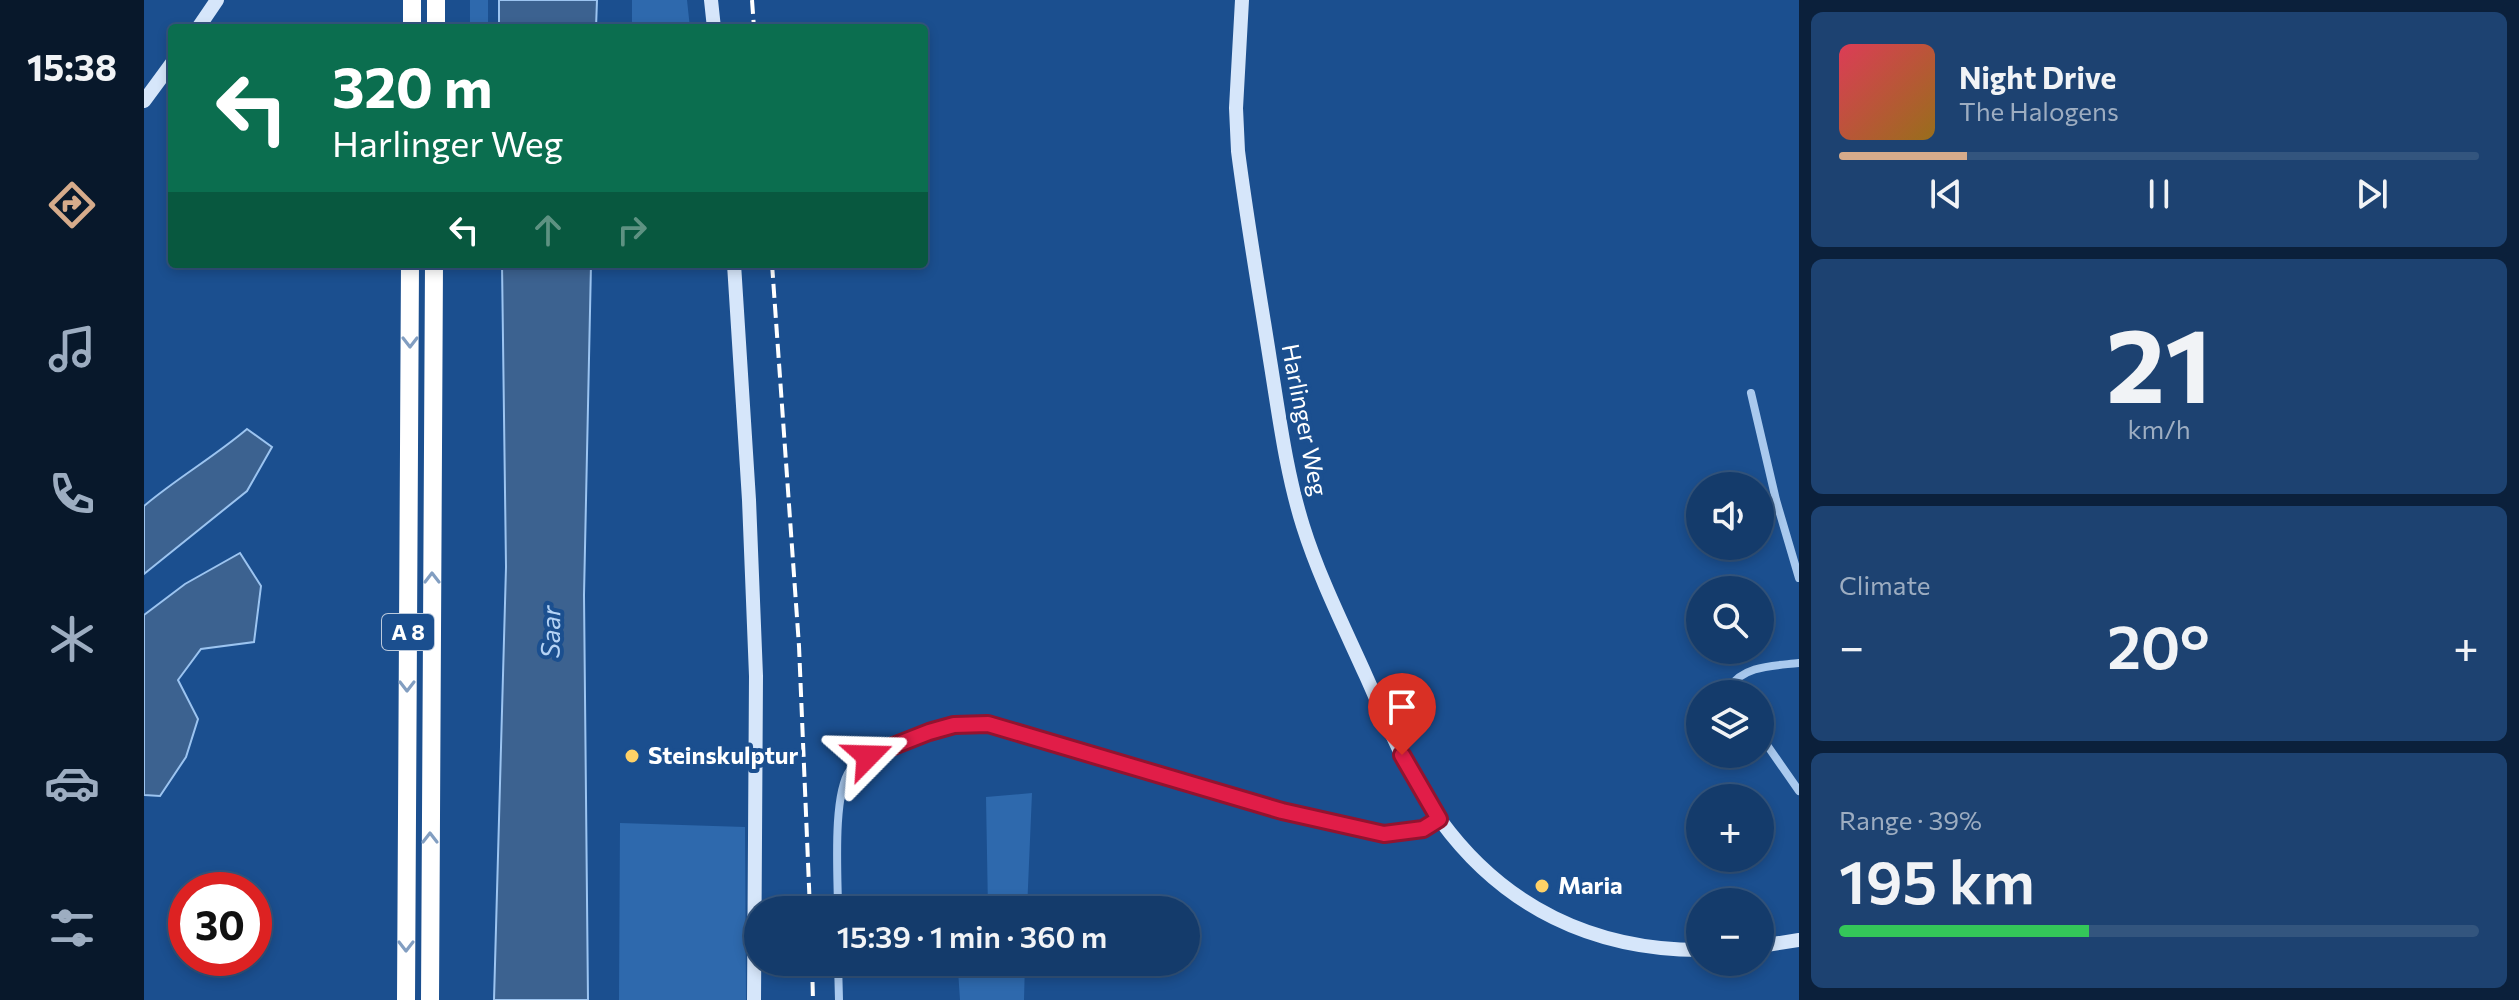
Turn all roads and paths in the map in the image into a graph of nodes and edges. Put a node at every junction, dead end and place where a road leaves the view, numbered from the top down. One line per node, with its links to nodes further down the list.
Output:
1 (217, 0): 6 (street)
2 (412, 0): 7 (highway)
3 (436, 0): 8 (highway)
4 (711, 0): 9 (street)
5 (1242, 0): 21 (street, Harlinger Weg)
6 (201, 24)
7 (412, 24)
8 (436, 24)
9 (714, 24)
10 (168, 68): 11 (street)
11 (144, 101)
12 (410, 268): 27 (highway, A 8, one-way to 27)
13 (434, 268): 28 (highway, A 8, one-way to 13)
14 (734, 268): 29 (street)
15 (1751, 393): 16 (street)
16 (1799, 578)
17 (1799, 663): 18 (street)
18 (1735, 680)
19 (1774, 755): 20 (street)
20 (1799, 791)
21 (1439, 819): 22 (street); 25 (street, Harlinger Weg)
22 (838, 896)
23 (1799, 940): 24 (street)
24 (1774, 944)
25 (1686, 949)
26 (838, 976): 30 (street)
27 (406, 1000)
28 (430, 1000)
29 (754, 1000)
30 (839, 1000)

